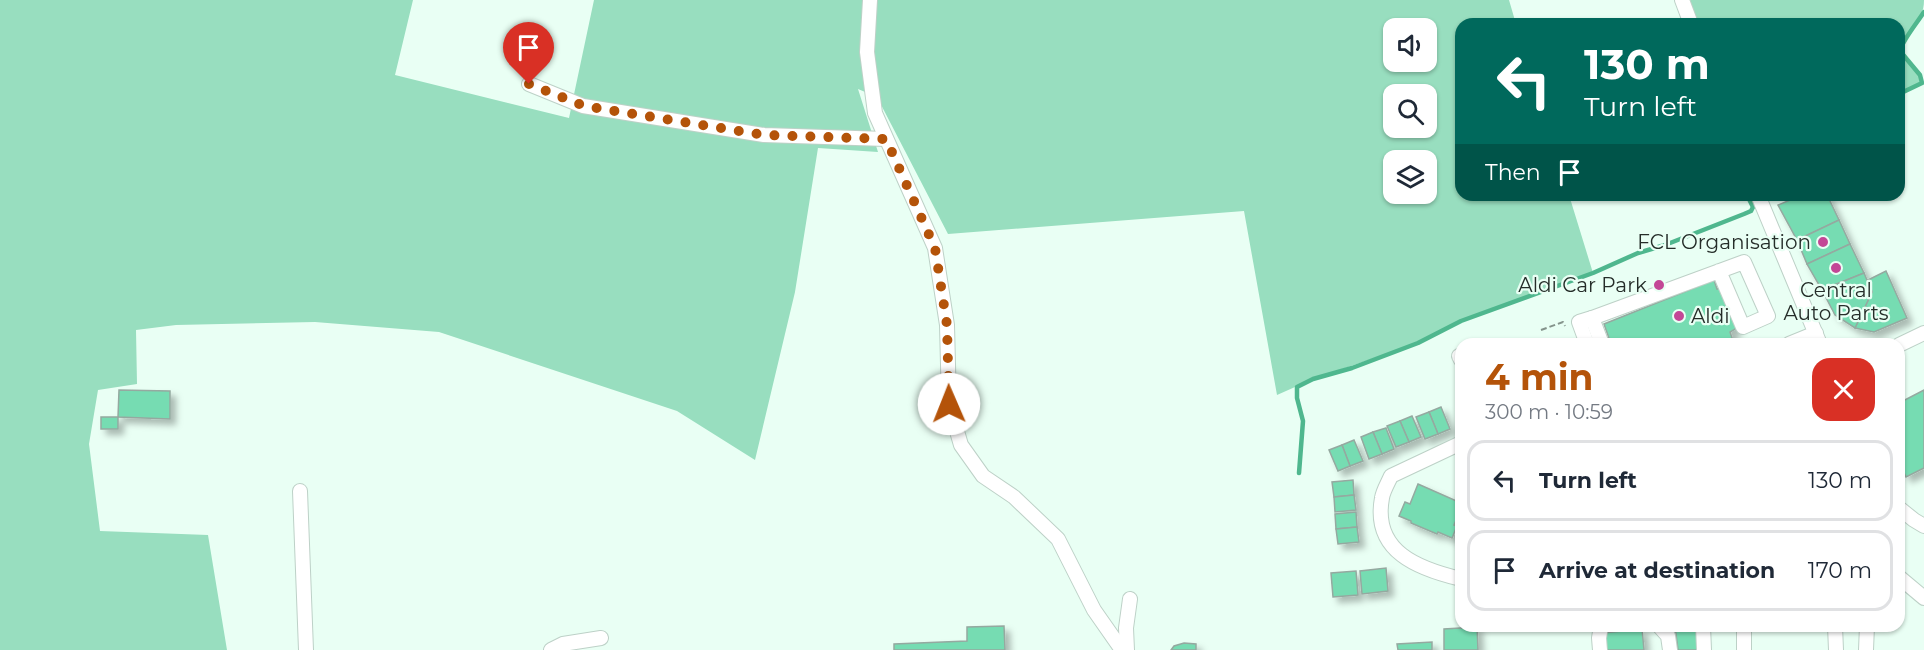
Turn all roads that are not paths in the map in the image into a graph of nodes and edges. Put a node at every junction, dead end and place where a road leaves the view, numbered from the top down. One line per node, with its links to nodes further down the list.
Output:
1 (870, 0): 5 (street)
2 (1682, 0): 3 (street)
3 (1689, 18)
4 (529, 84): 5 (street)
5 (886, 139): 31 (street)
6 (1761, 201): 12 (street)
7 (1719, 271): 7 (street); 8 (street)
8 (1592, 318): 10 (street); 11 (street)
9 (1924, 333): 13 (street)
10 (1585, 338)
11 (1600, 338)
12 (1818, 338)
13 (1905, 342)
14 (1455, 446): 18 (street)
15 (300, 491): 29 (street)
16 (1905, 513): 17 (street)
17 (1924, 526)
18 (1455, 578)
19 (1905, 583): 20 (street)
20 (1924, 598)
21 (1130, 599): 32 (street)
22 (1600, 632): 33 (street)
23 (1664, 632): 34 (street)
24 (1702, 632): 35 (street)
25 (1744, 632): 36 (street)
26 (1835, 632): 37 (street)
27 (1867, 632): 38 (street)
28 (601, 638): 30 (street)
29 (306, 650)
30 (551, 650)
31 (1122, 650)
32 (1126, 650)
33 (1600, 650)
34 (1670, 650)
35 (1704, 650)
36 (1744, 650)
37 (1836, 650)
38 (1866, 650)

